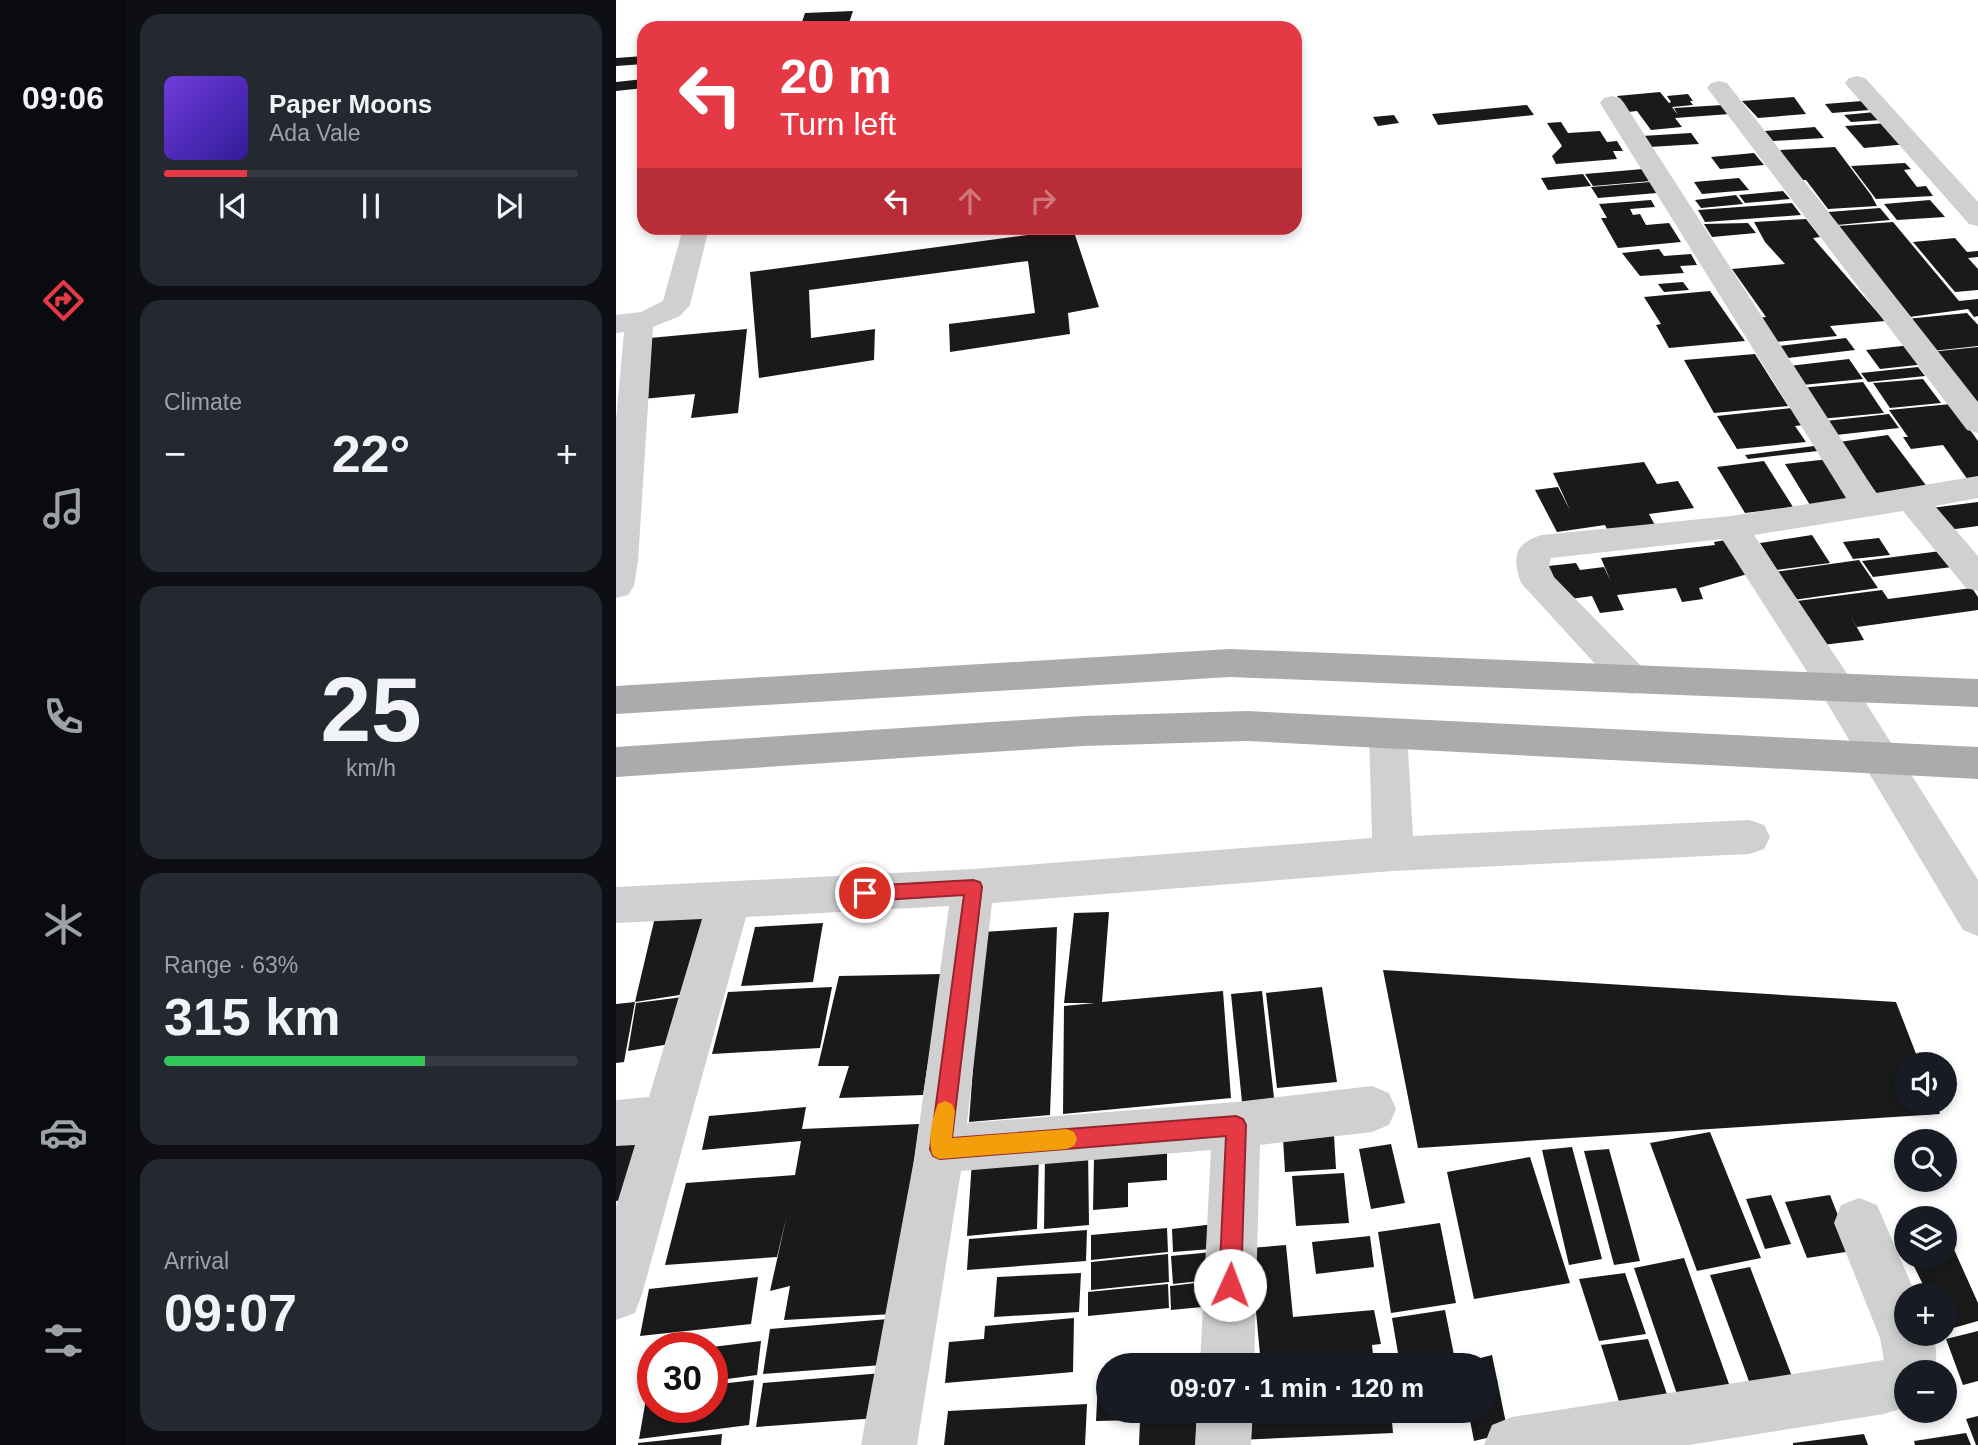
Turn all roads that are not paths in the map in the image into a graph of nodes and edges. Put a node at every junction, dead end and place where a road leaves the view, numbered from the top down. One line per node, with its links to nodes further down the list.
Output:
1 (1857, 83): 4 (street)
2 (1719, 88): 7 (street)
3 (1612, 103): 10 (street)
4 (1978, 219)
5 (694, 235): 6 (street)
6 (628, 323): 13 (street)
7 (1978, 423)
8 (1978, 487): 9 (street)
9 (1911, 499): 10 (street); 12 (street)
10 (1867, 505): 11 (street)
11 (1731, 527): 14 (street); 15 (street)
12 (1978, 579)
13 (616, 586)
14 (1632, 680): 15 (main road); 17 (main road)
15 (1837, 688): 16 (main road); 19 (street)
16 (1978, 693)
17 (616, 700)
18 (1388, 733): 19 (main road); 20 (main road); 23 (street)
19 (1879, 759): 21 (main road); 25 (street)
20 (616, 762)
21 (1978, 763)
22 (1749, 837): 23 (street)
23 (1393, 855): 24 (street)
24 (973, 887): 26 (street); 32 (street)
25 (1973, 900)
26 (729, 901): 27 (street); 29 (street)
27 (616, 905)
28 (1372, 1109): 31 (street)
29 (667, 1119): 30 (street); 34 (street)
30 (616, 1123)
31 (1236, 1125): 32 (street); 35 (street)
32 (940, 1149): 39 (street)
33 (1859, 1223): 36 (street)
34 (616, 1294)
35 (1227, 1353)
36 (1911, 1360)
37 (1894, 1384): 41 (street)
38 (1224, 1423): 40 (street)
39 (889, 1445)
40 (1223, 1445)
41 (1512, 1445)

